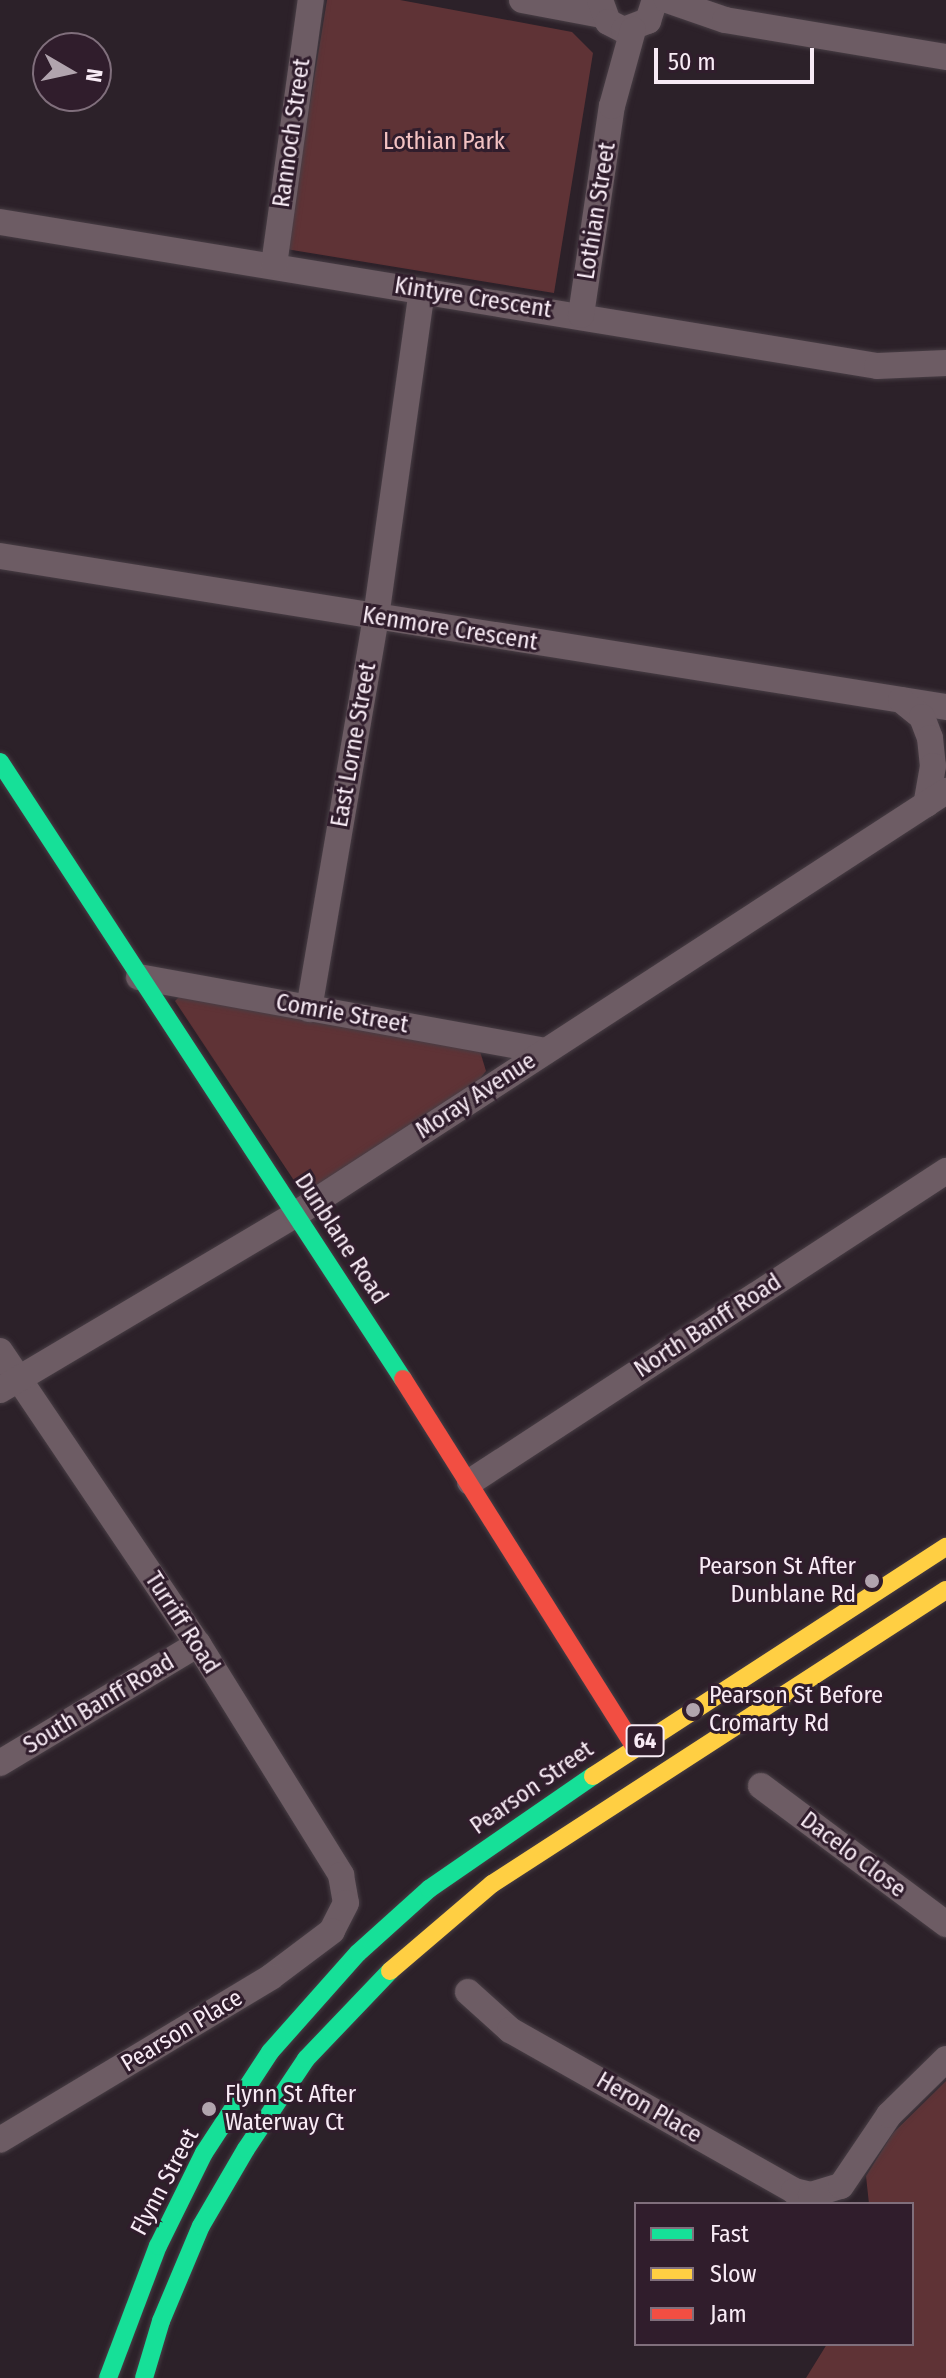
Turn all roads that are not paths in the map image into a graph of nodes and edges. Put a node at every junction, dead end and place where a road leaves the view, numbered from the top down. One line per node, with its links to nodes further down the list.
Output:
1 (311, 0): 8 (street, Rannoch Street)
2 (522, 0): 4 (street)
3 (667, 0): 5 (street)
4 (624, 15): 5 (street); 10 (street, Lothian Street)
5 (725, 20): 6 (street)
6 (946, 57)
7 (0, 222): 8 (street, Kintyre Crescent)
8 (274, 265): 9 (street, Kintyre Crescent)
9 (422, 291): 10 (street, Kintyre Crescent); 13 (street, East Lorne Street)
10 (581, 315): 11 (street, Kintyre Crescent)
11 (946, 363)
12 (0, 556): 13 (street, Kenmore Crescent)
13 (376, 617): 14 (street, Kenmore Crescent); 19 (street, East Lorne Street)
14 (901, 700): 15 (street, Kenmore Crescent); 17 (street)
15 (946, 707)
16 (0, 762): 18 (main road, Dunblane Road)
17 (936, 798): 20 (street, Moray Avenue)
18 (139, 977): 19 (street, Comrie Street); 22 (main road, Dunblane Road)
19 (309, 1009): 20 (street, Comrie Street)
20 (545, 1051): 22 (street, Moray Avenue)
21 (946, 1171): 25 (street, North Banff Road)
22 (296, 1214): 24 (street, Moray Avenue); 25 (main road, Dunblane Road)
23 (0, 1351): 24 (street, Turriff Road)
24 (9, 1385): 28 (street, Turriff Road)
25 (470, 1482): 29 (main road, Dunblane Road)
26 (946, 1547): 29 (main road, Pearson Street / 64)
27 (946, 1590): 39 (main road, 64)
28 (198, 1644): 30 (street, South Banff Road); 32 (street, Turriff Road)
29 (635, 1747): 34 (main road, Pearson Street / 64)
30 (0, 1763)
31 (761, 1786): 33 (street, Dacelo Close)
32 (346, 1903): 37 (street, Pearson Place)
33 (946, 1924)
34 (358, 1953): 38 (main road, Flynn Street / 64)
35 (468, 1992): 36 (street, Heron Place)
36 (946, 2059)
37 (0, 2140)
38 (108, 2378)
39 (144, 2378)

